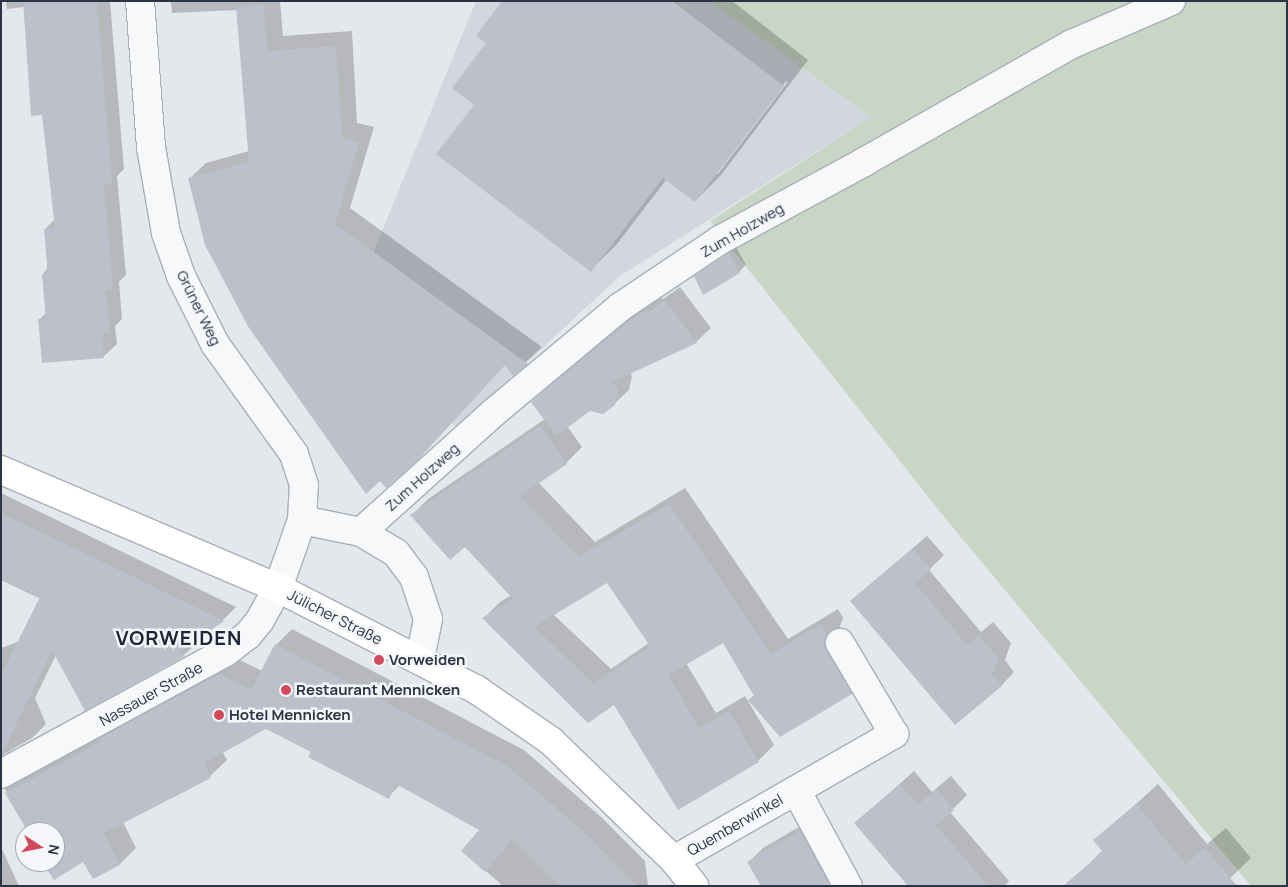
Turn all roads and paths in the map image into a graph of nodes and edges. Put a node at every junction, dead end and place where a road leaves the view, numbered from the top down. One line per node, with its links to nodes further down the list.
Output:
1 (140, 1): 4 (street, Grüner Weg)
2 (1171, 1): 5 (street, Zum Holzweg)
3 (1, 470): 6 (main road, Jülicher Straße)
4 (302, 520): 5 (street); 6 (street, Grüner Weg)
5 (361, 532): 8 (street)
6 (278, 588): 8 (main road, Jülicher Straße); 9 (street, Nassauer Straße)
7 (840, 643): 10 (street, Quemberwinkel)
8 (420, 659): 11 (main road, Jülicher Straße)
9 (1, 774)
10 (796, 790): 11 (street, Quemberwinkel); 13 (street, Quemberwinkel)
11 (674, 860): 12 (main road, Jülicher Straße)
12 (694, 886)
13 (848, 886)

